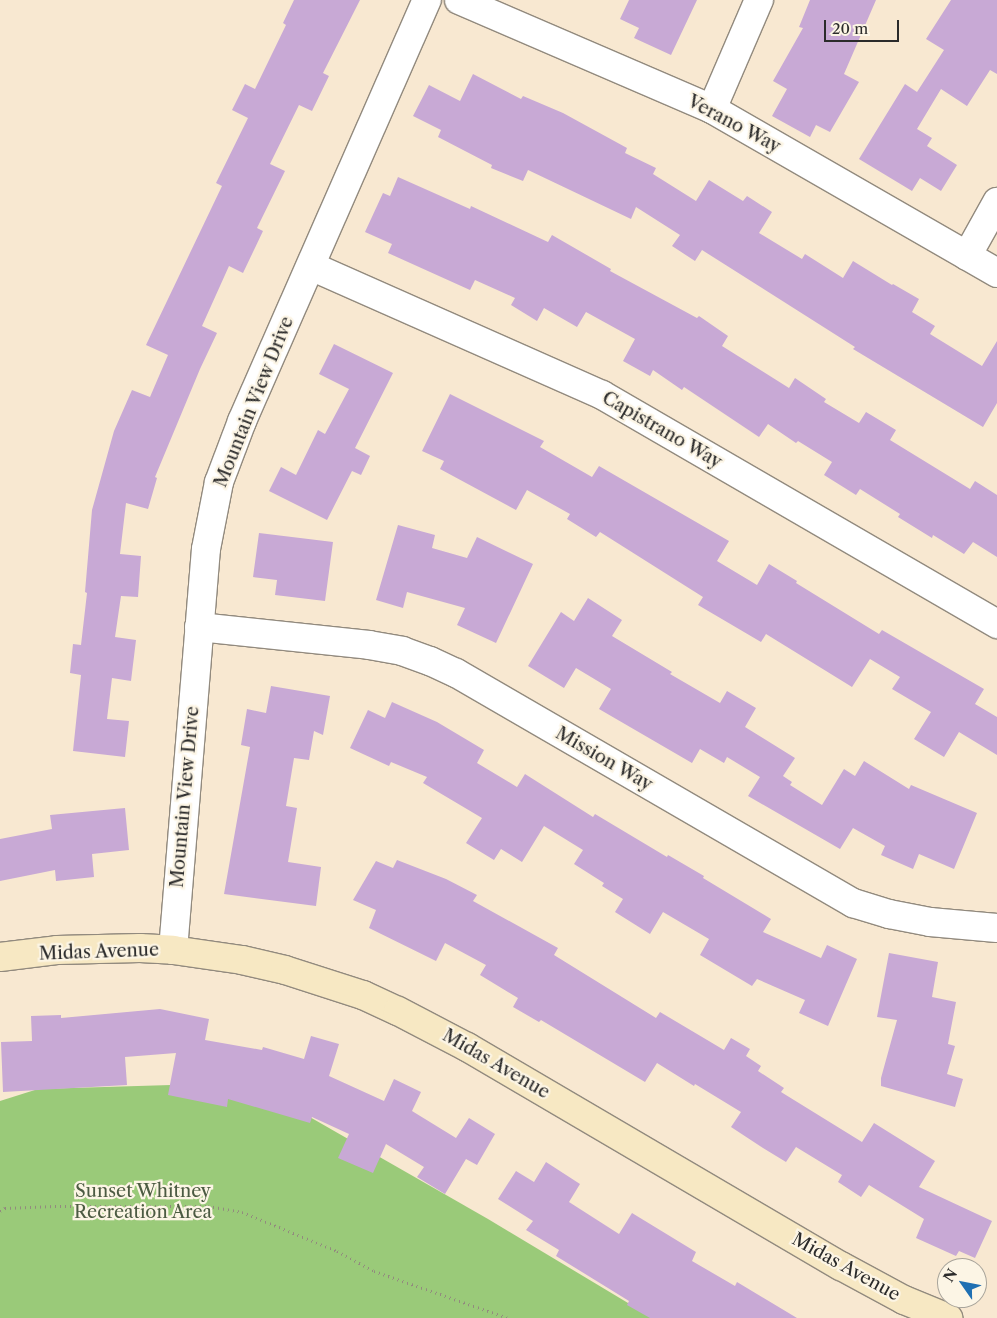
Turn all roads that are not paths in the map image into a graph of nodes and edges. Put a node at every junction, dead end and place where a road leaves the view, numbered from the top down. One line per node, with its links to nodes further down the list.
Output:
1 (427, 0): 7 (street, Mountain View Drive)
2 (459, 0): 4 (street, Verano Way)
3 (759, 0): 4 (street)
4 (712, 109): 6 (street, Verano Way)
5 (997, 202): 6 (street)
6 (967, 256): 8 (street, Verano Way)
7 (311, 266): 9 (street, Capistrano Way); 10 (street, Mountain View Drive)
8 (997, 273)
9 (997, 624)
10 (199, 627): 11 (street, Mission Way); 12 (street, Mountain View Drive)
11 (997, 928)
12 (173, 950): 13 (street, Midas Avenue); 14 (street, Midas Avenue)
13 (0, 957)
14 (948, 1318)

